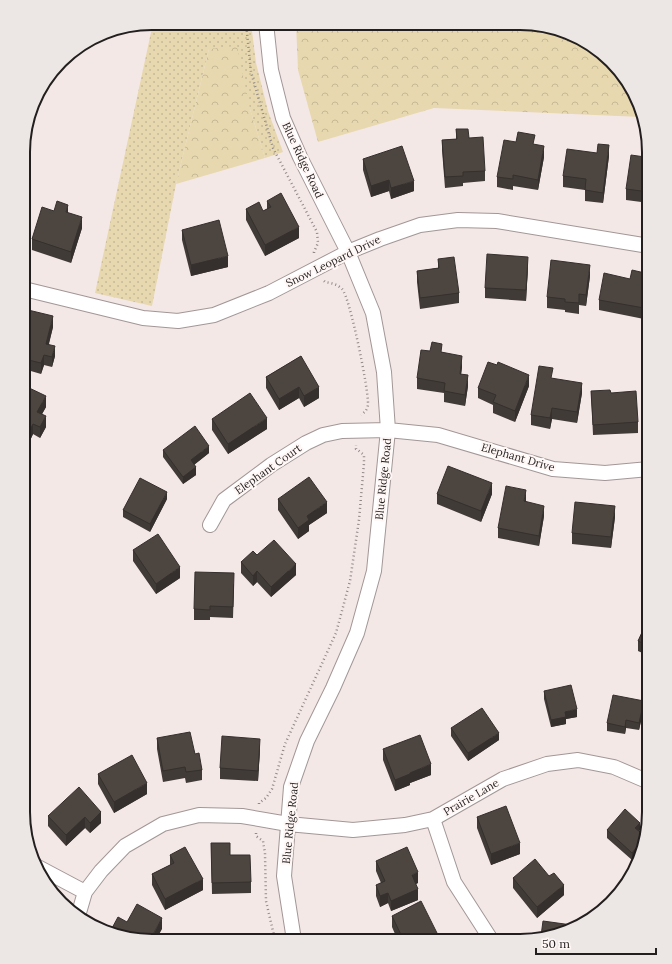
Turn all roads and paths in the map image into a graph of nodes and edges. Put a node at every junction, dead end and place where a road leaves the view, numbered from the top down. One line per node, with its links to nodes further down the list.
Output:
1 (247, 30): 5 (path)
2 (267, 30): 4 (street, Blue Ridge Road)
3 (642, 245): 4 (street, Snow Leopard Drive)
4 (348, 252): 5 (street, Snow Leopard Drive); 7 (street, Blue Ridge Road)
5 (319, 267): 6 (street, Snow Leopard Drive); 8 (path)
6 (30, 290)
7 (388, 430): 8 (street, Elephant Court); 9 (street, Elephant Drive); 14 (street, Blue Ridge Road)
8 (358, 431): 10 (street, Elephant Court); 12 (path)
9 (642, 469)
10 (210, 525)
11 (642, 779): 13 (street, Prairie Lane)
12 (258, 818): 14 (street, Prairie Lane); 16 (street, Prairie Lane); 18 (path)
13 (433, 819): 14 (street, Prairie Lane); 20 (street)
14 (288, 824): 19 (street, Blue Ridge Road)
15 (45, 871): 16 (street)
16 (85, 892): 17 (street)
17 (80, 910)
18 (274, 934)
19 (293, 934)
20 (487, 934)

